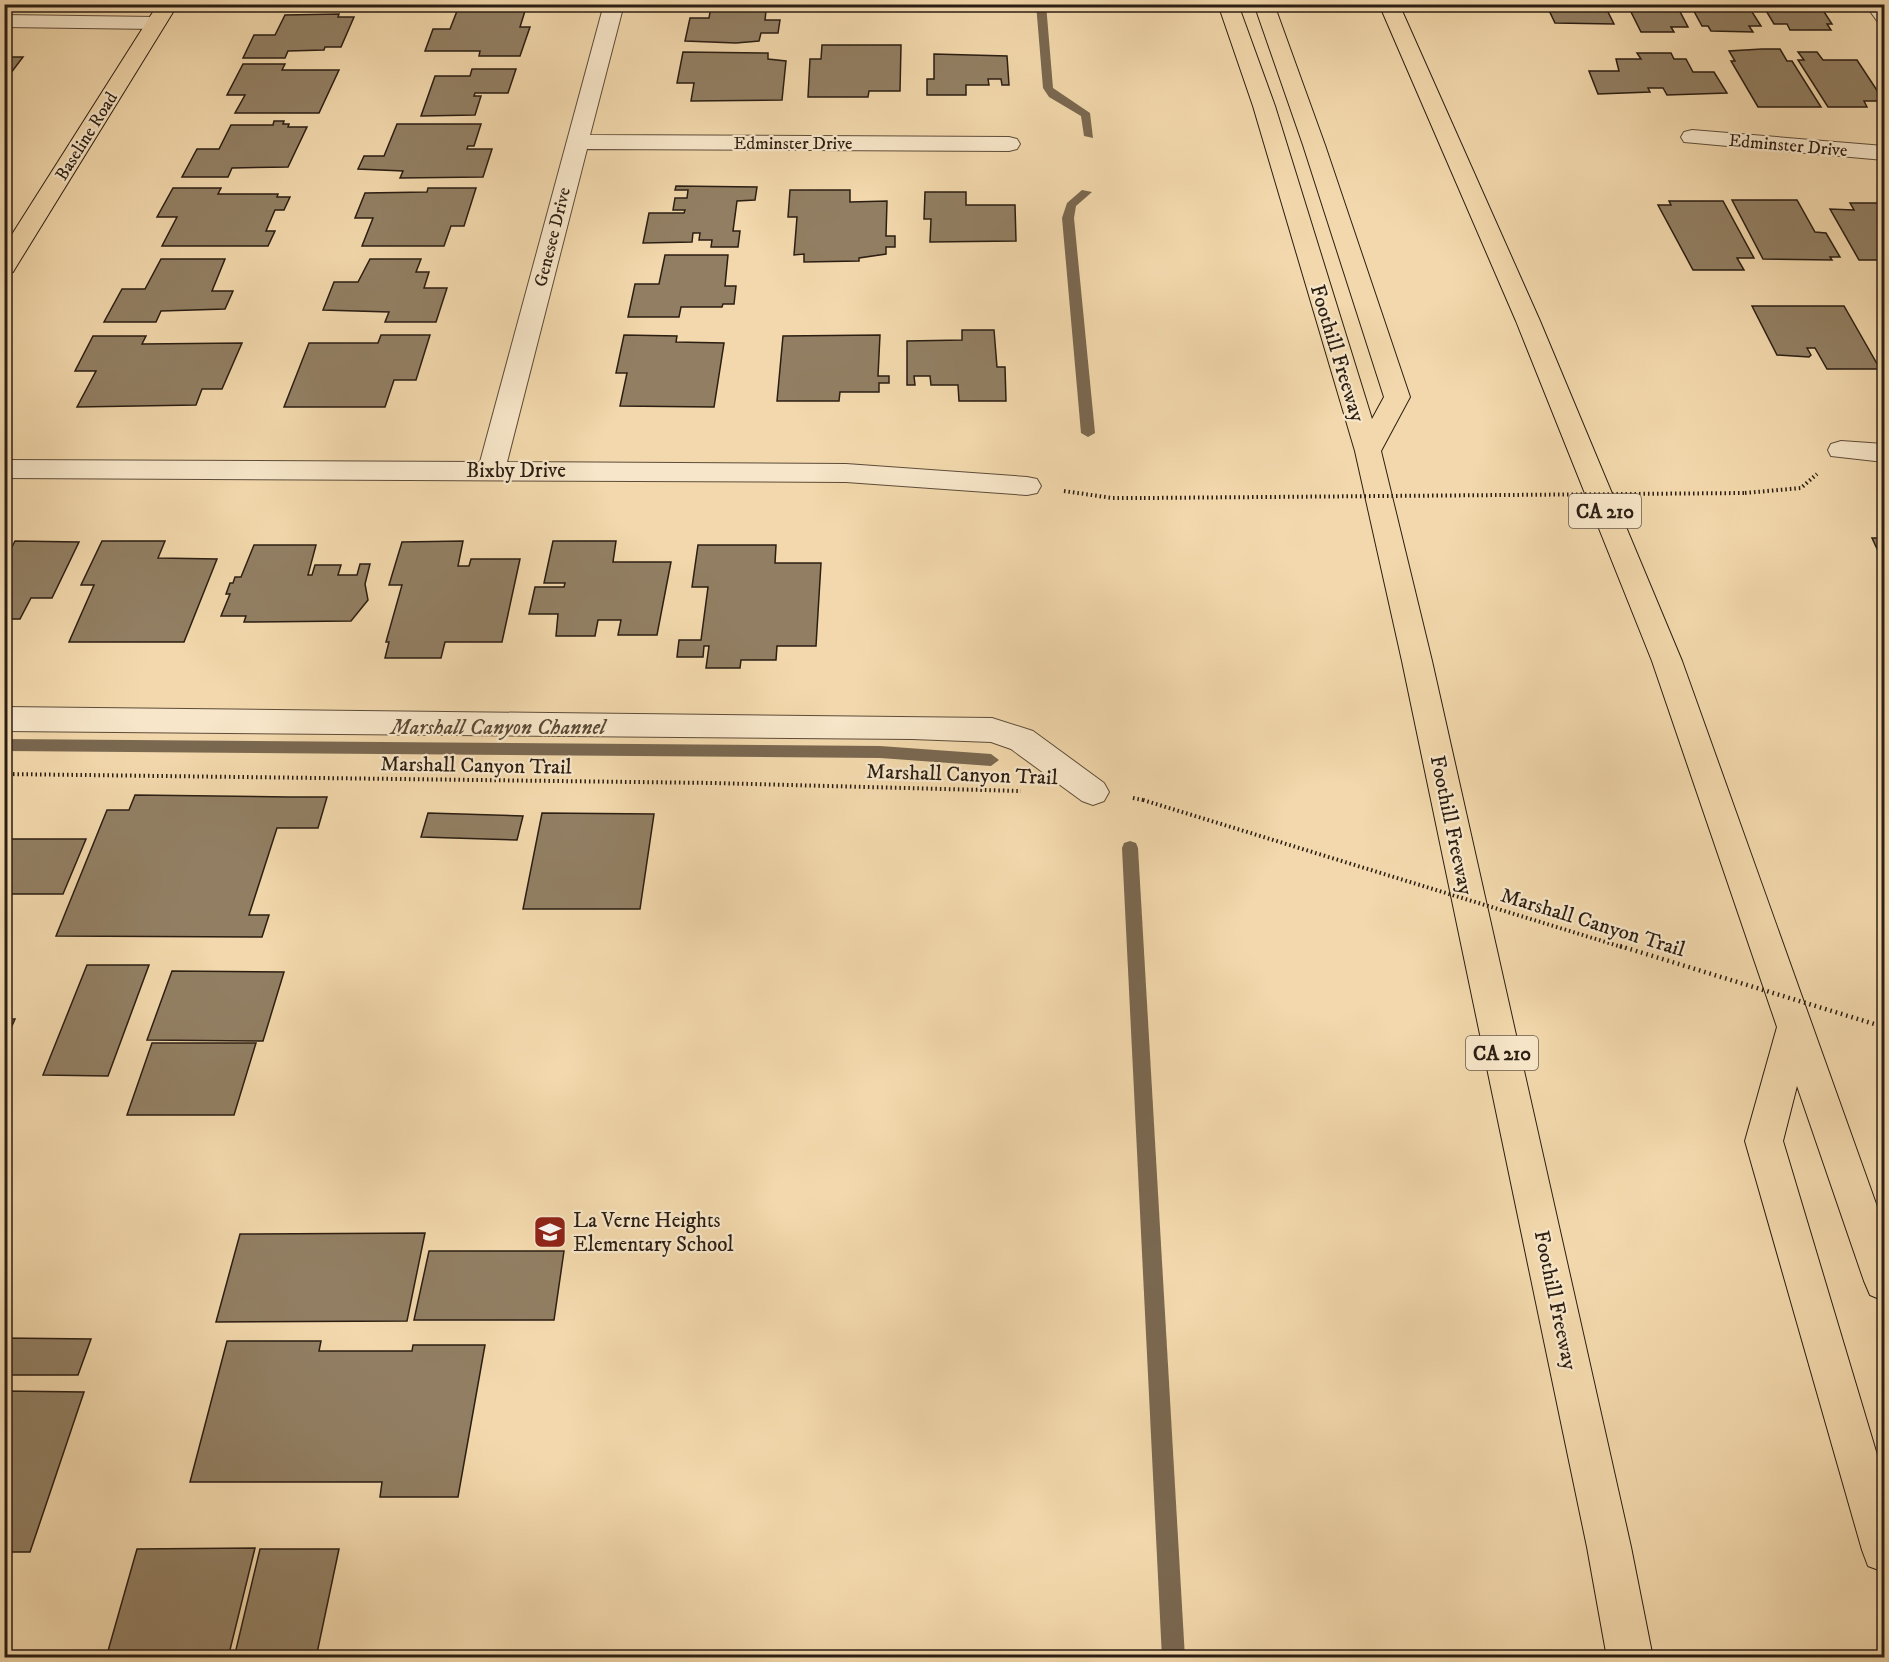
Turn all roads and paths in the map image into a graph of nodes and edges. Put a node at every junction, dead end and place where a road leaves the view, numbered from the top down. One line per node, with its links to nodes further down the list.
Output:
1 (614, 4): 10 (street, Genesee Drive)
2 (1228, 4): 15 (main road, Foothill Freeway / CA 210)
3 (1264, 4): 15 (main road)
4 (1389, 4): 25 (main road, CA 210)
5 (1875, 4): 7 (street)
6 (162, 14): 8 (street); 13 (main road, Baseline Road)
7 (1884, 17)
8 (4, 21)
9 (1692, 137): 12 (street, Edminster Drive)
10 (576, 142): 11 (street, Edminster Drive); 18 (street, Genesee Drive)
11 (1009, 144)
12 (1884, 153)
13 (4, 267)
14 (1841, 450): 16 (street); 20 (path)
15 (1368, 451): 29 (main road, Foothill Freeway / CA 210)
16 (1884, 453)
17 (4, 469): 18 (street, Bixby Drive)
18 (491, 470): 19 (street, Bixby Drive)
19 (1027, 486): 20 (path, bridge)
20 (1745, 493)
21 (4, 719): 24 (street)
22 (4, 774): 23 (path, Marshall Canyon Trail)
23 (1022, 791)
24 (1094, 792): 26 (path, Marshall Canyon Trail, bridge)
25 (1795, 1027): 27 (main road, CA 210); 28 (main road)
26 (1884, 1027)
27 (1884, 1281)
28 (1884, 1550)
29 (1630, 1658)

